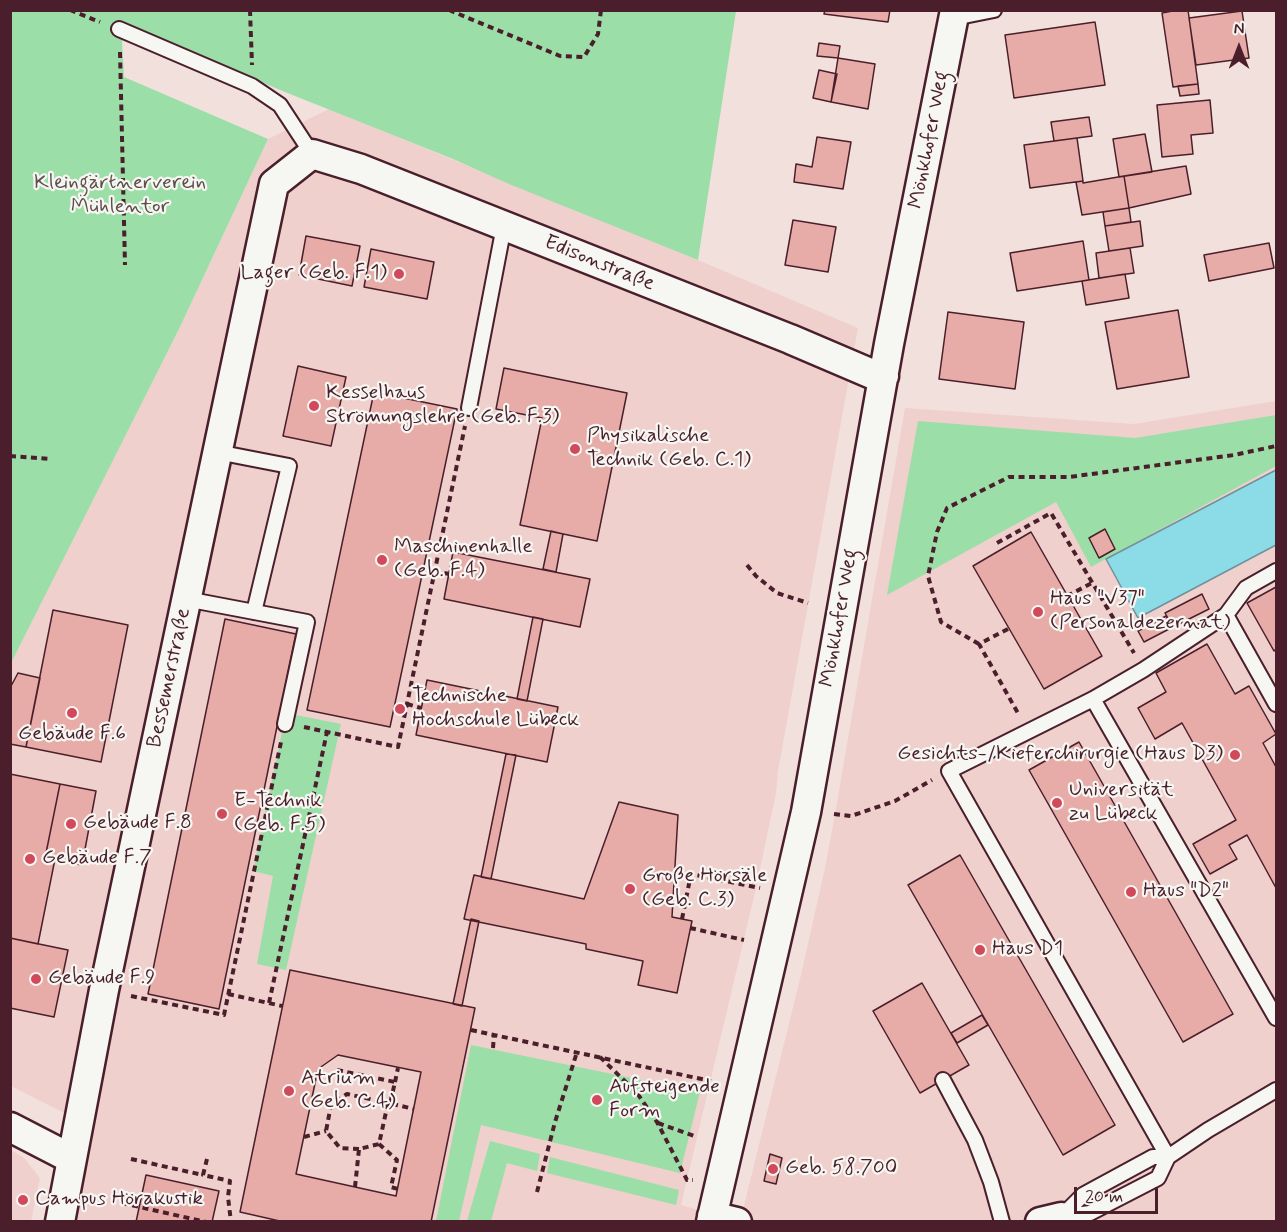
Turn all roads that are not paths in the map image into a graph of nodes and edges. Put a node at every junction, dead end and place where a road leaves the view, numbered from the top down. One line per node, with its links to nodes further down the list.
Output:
1 (994, 10): 2 (lane)
2 (954, 14): 6 (street, Mönkhofer Weg)
3 (119, 29): 4 (lane)
4 (312, 154): 5 (street, Edisonstraße); 8 (street, Bessemerstraße)
5 (504, 226): 6 (street, Edisonstraße); 7 (lane)
6 (884, 376): 22 (street, Mönkhofer Weg)
7 (469, 408)
8 (218, 452): 10 (street, Bessemerstraße); 11 (lane)
9 (1276, 571): 12 (lane)
10 (186, 599): 11 (lane); 21 (street, Bessemerstraße)
11 (254, 612): 15 (lane)
12 (1226, 615): 13 (lane); 14 (lane)
13 (1093, 699): 16 (lane); 20 (lane)
14 (1276, 704)
15 (285, 724)
16 (1276, 1018)
17 (943, 1080): 25 (lane)
18 (1276, 1090): 20 (lane)
19 (10, 1127): 21 (street)
20 (1168, 1157): 23 (lane); 23 (lane)
21 (72, 1159): 24 (street, Bessemerstraße)
22 (720, 1220)
23 (1055, 1220)
24 (60, 1221)
25 (1002, 1221)

